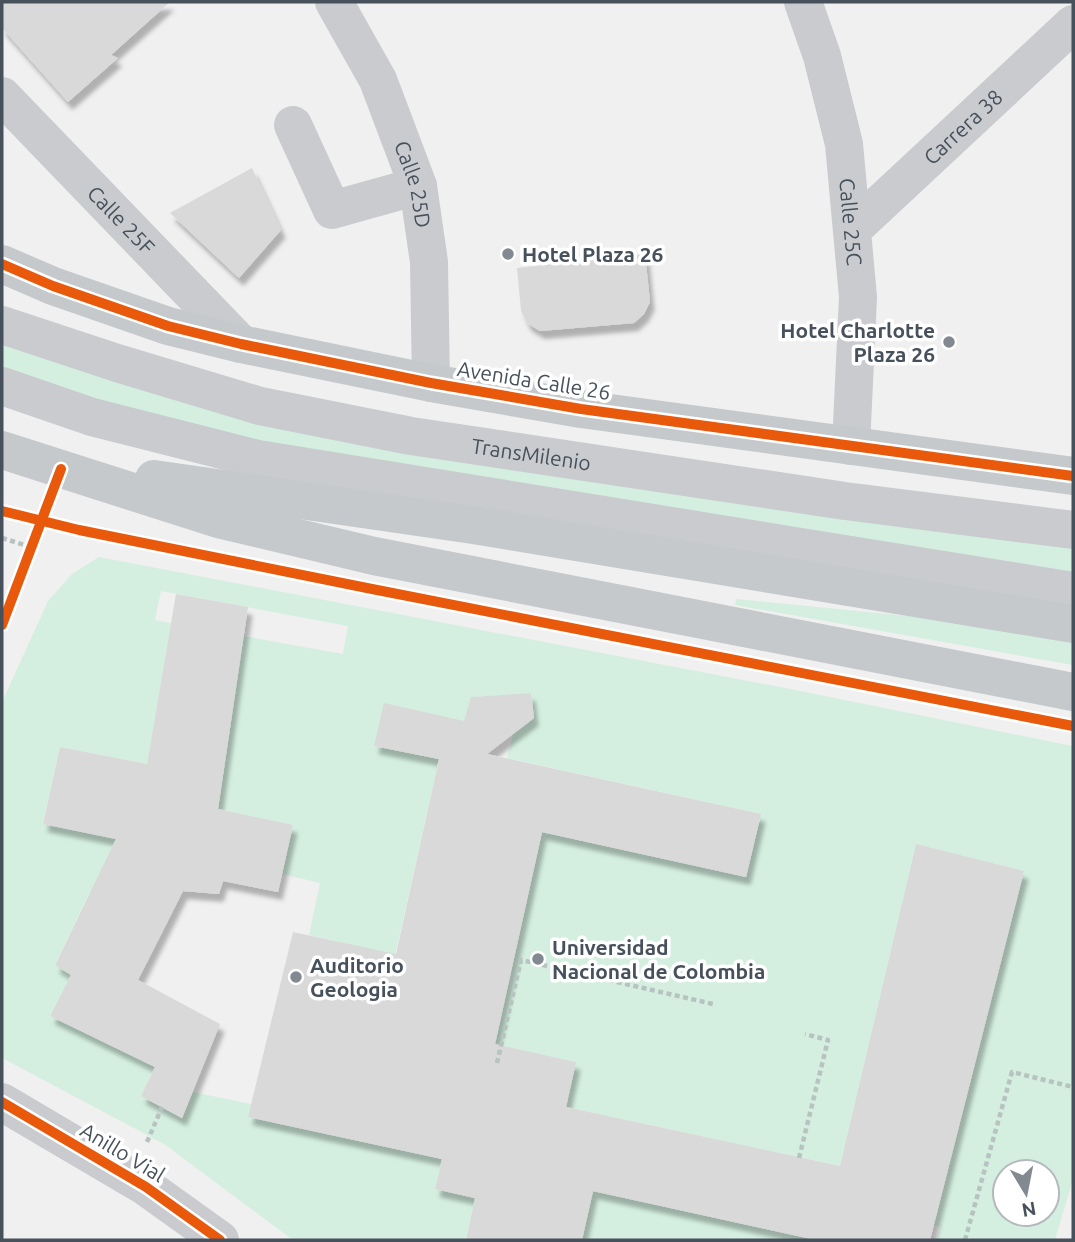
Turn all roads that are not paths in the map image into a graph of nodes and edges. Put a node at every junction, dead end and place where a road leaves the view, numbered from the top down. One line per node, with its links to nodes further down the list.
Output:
1 (334, 2): 6 (street, Calle 25D)
2 (803, 2): 7 (street, Calle 25C)
3 (1073, 23): 7 (street, Carrera 38)
4 (2, 96): 10 (street, Calle 25F)
5 (293, 125): 6 (street)
6 (418, 186): 11 (street, Calle 25D)
7 (853, 229): 13 (street, Calle 25C)
8 (2, 264): 10 (main road, Avenida Calle 26)
9 (2, 325): 16 (street, TransMilenio)
10 (241, 344): 11 (main road, Avenida Calle 26)
11 (431, 383): 13 (main road, Avenida Calle 26)
12 (2, 386): 17 (street)
13 (851, 446): 15 (main road, Avenida Calle 26)
14 (18, 455): 18 (main road); 19 (main road)
15 (1072, 475)
16 (1073, 530)
17 (1073, 591)
18 (1073, 624)
19 (1073, 692)
20 (2, 1102): 21 (street, Anillo Vial)
21 (220, 1240)

